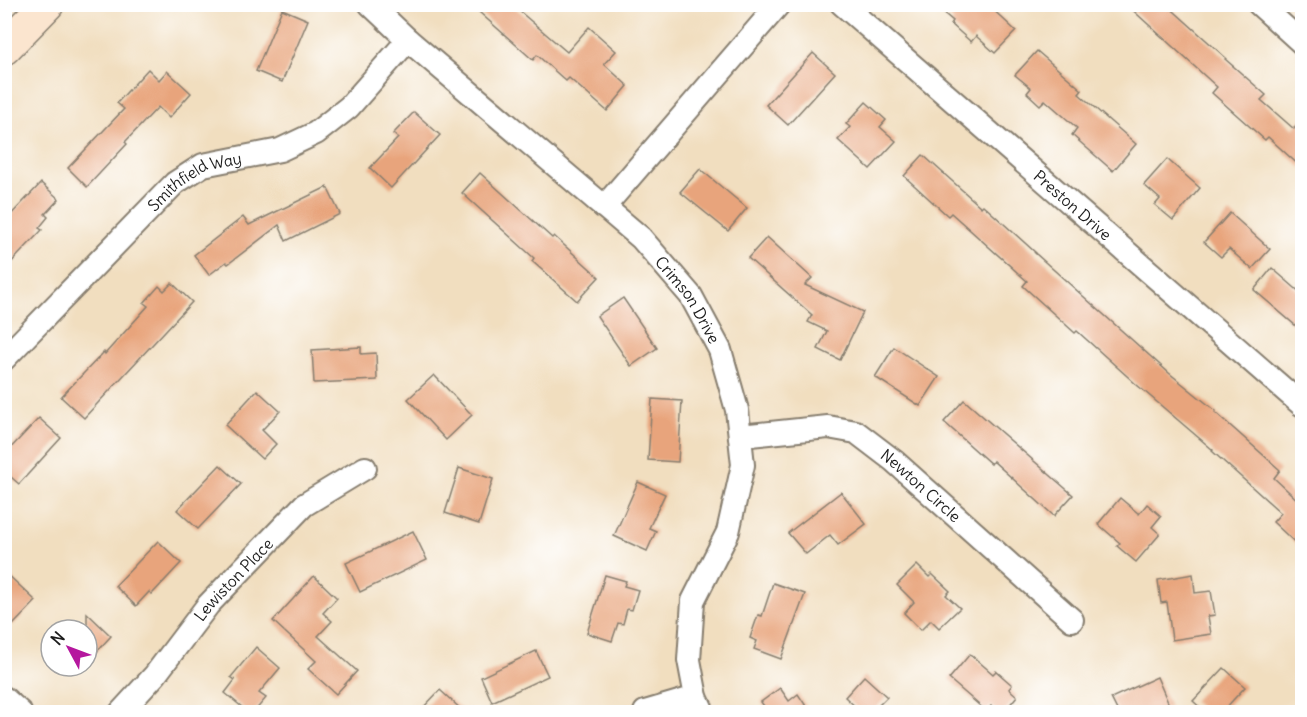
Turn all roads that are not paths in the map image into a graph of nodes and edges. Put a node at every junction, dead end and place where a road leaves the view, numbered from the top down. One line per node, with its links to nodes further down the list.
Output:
1 (47, 4): 8 (main road)
2 (370, 4): 6 (street, Crimson Drive)
3 (779, 4): 9 (street)
4 (842, 4): 11 (street, Preston Drive)
5 (1259, 4): 7 (street)
6 (408, 40): 9 (street, Crimson Drive); 10 (street, Smithfield Way)
7 (1302, 43)
8 (4, 48)
9 (604, 207): 12 (street, Crimson Drive)
10 (4, 359)
11 (1302, 405)
12 (740, 436): 14 (street, Newton Circle); 16 (street, Crimson Drive)
13 (366, 468): 18 (street, Lewiston Place)
14 (1072, 620)
15 (4, 698): 17 (street)
16 (699, 705): 19 (street)
17 (20, 712)
18 (121, 712)
19 (645, 712)

